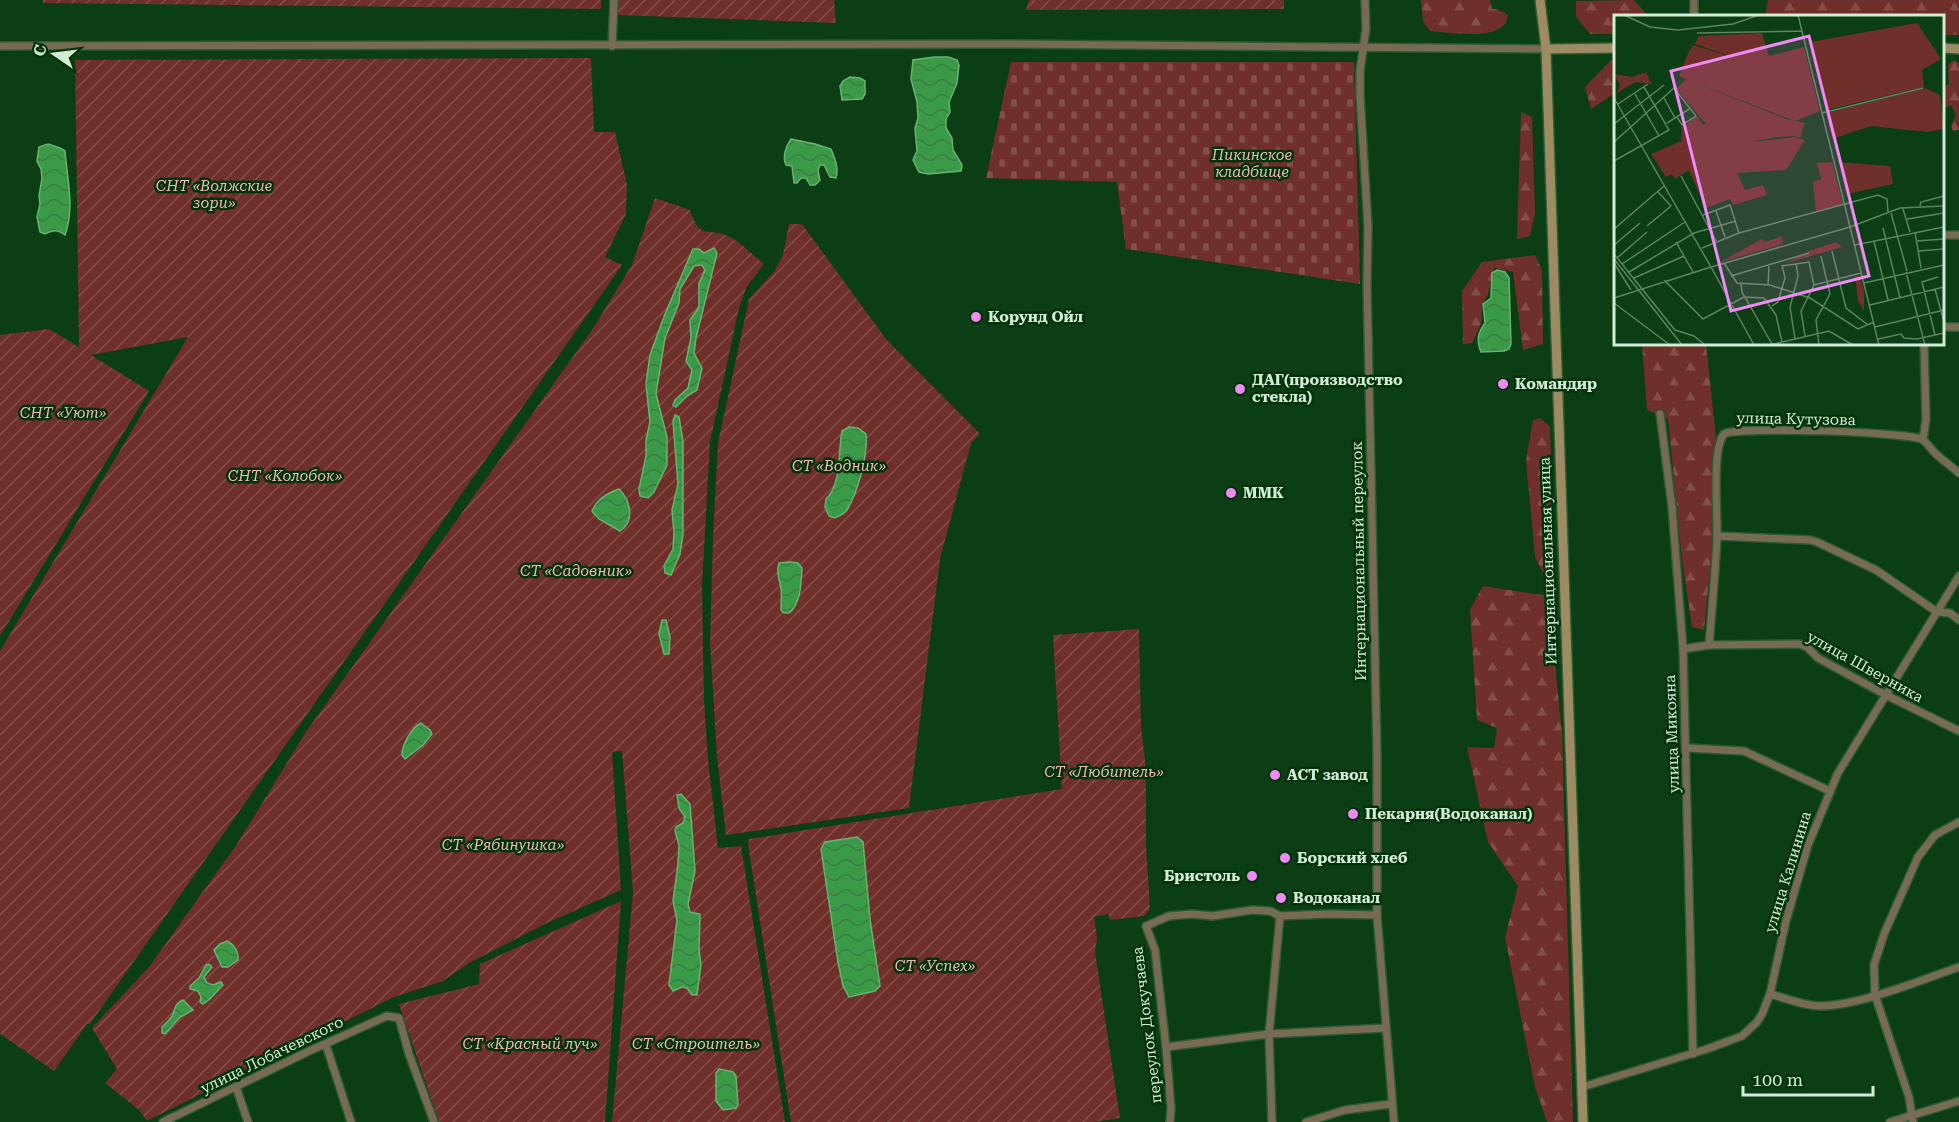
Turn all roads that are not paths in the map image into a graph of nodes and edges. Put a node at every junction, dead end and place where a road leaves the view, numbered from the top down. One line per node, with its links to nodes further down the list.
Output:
1 (614, 0): 5 (street)
2 (1365, 0): 6 (street, Интернациональный переулок)
3 (1540, 0): 8 (main road, Интернациональная улица)
4 (0, 46): 5 (street)
5 (612, 46): 6 (street)
6 (1364, 48): 8 (street); 24 (street, Интернациональный переулок)
7 (1614, 48): 8 (main road)
8 (1546, 49): 35 (main road, Интернациональная улица)
9 (1924, 345): 11 (street)
10 (1660, 414): 18 (street, улица Микояна)
11 (1923, 440): 12 (street); 13 (street, улица Кутузова)
12 (1959, 473)
13 (1717, 536): 15 (street); 17 (street)
14 (1959, 576): 15 (street, улица Калинина)
15 (1937, 612): 16 (street); 19 (street, улица Калинина)
16 (1959, 620)
17 (1709, 645): 18 (street, улица Шверника); 19 (street, улица Шверника)
18 (1683, 649): 21 (street, улица Микояна)
19 (1886, 695): 20 (street, улица Шверника); 22 (street, улица Калинина)
20 (1959, 731)
21 (1687, 748): 22 (street); 33 (street, улица Микояна)
22 (1830, 791): 27 (street, улица Калинина)
23 (1959, 822): 28 (street)
24 (1377, 915): 25 (street); 29 (street, Интернациональный переулок)
25 (1280, 916): 30 (street); 32 (street, переулок Докучаева)
26 (1959, 967): 28 (street)
27 (1770, 993): 28 (street); 33 (street, улица Калинина)
28 (1875, 995): 38 (street)
29 (1385, 1028): 30 (street); 37 (street, Интернациональный переулок)
30 (1269, 1034): 32 (street); 44 (street)
31 (326, 1045): 34 (street, улица Лобачевского); 41 (street); 42 (street, улица Лобачевского)
32 (1166, 1047): 43 (street, переулок Докучаева)
33 (1693, 1054): 35 (street, улица Калинина)
34 (236, 1087): 39 (street, улица Лобачевского); 40 (street)
35 (1582, 1087): 47 (main road, Интернациональная улица)
36 (1959, 1101): 38 (street)
37 (1391, 1104): 45 (street); 46 (street, Интернациональный переулок)
38 (1912, 1119): 48 (street)
39 (163, 1122)
40 (248, 1122)
41 (351, 1122)
42 (434, 1122)
43 (1170, 1122)
44 (1272, 1122)
45 (1306, 1122)
46 (1394, 1122)
47 (1583, 1122)
48 (1890, 1122)

